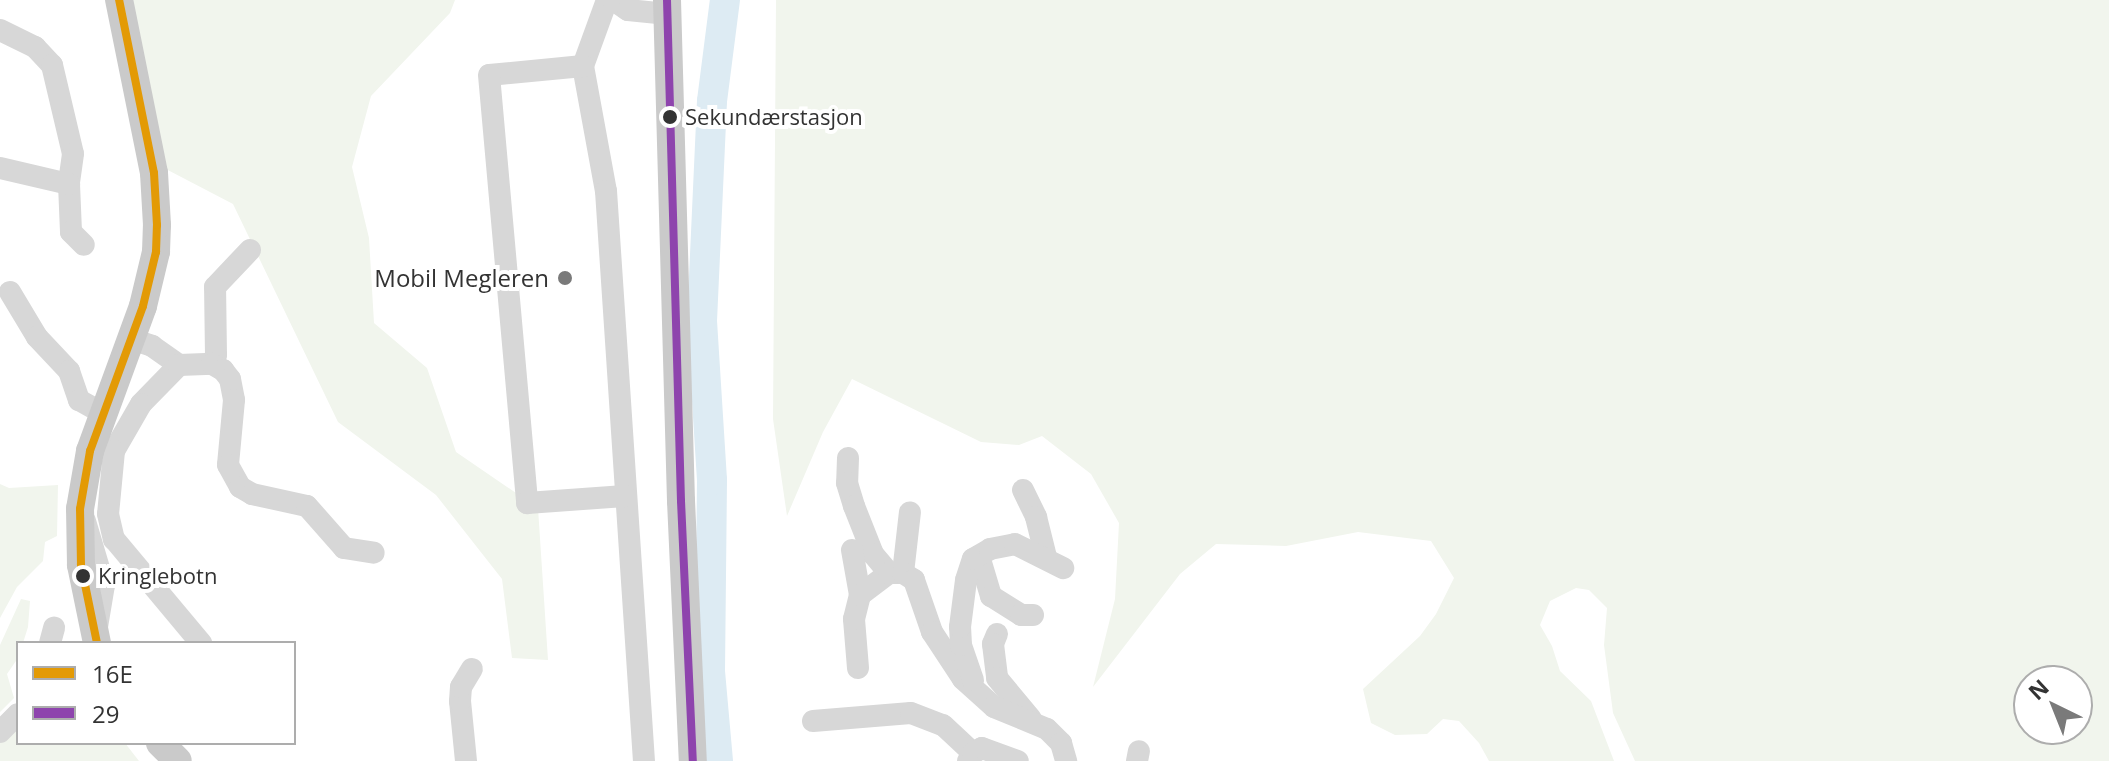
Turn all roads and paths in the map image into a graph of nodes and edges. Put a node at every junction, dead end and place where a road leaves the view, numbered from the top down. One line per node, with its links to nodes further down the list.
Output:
1 (119, 0): 11 (main road)
2 (610, 0): 3 (street); 5 (street)
3 (668, 7): 40 (main road)
4 (0, 30): 7 (street)
5 (583, 66): 17 (street); 17 (street)
6 (0, 168): 7 (street)
7 (69, 184): 8 (street)
8 (84, 245)
9 (250, 250): 12 (street)
10 (10, 292): 14 (street)
11 (131, 339): 13 (street); 14 (main road)
12 (212, 364): 13 (street); 20 (street)
13 (179, 365): 27 (street)
14 (104, 414): 26 (main road)
15 (848, 458): 22 (street)
16 (1023, 490): 21 (street)
17 (625, 496): 39 (street)
18 (910, 512): 22 (street)
19 (852, 550): 23 (street)
20 (374, 553)
21 (979, 556): 24 (street); 30 (street)
22 (896, 573): 23 (street); 30 (street)
23 (860, 595): 28 (street)
24 (1033, 615)
25 (997, 634): 33 (street)
26 (96, 640)
27 (199, 641)
28 (858, 668)
29 (472, 669): 38 (street)
30 (983, 699): 33 (street)
31 (16, 716): 34 (street)
32 (813, 721): 36 (street)
33 (1035, 723): 42 (street)
34 (0, 732)
35 (162, 745): 37 (main road)
36 (971, 757): 41 (street)
37 (178, 761)
38 (466, 761)
39 (644, 761)
40 (693, 761)
41 (1018, 761)
42 (1066, 761)

